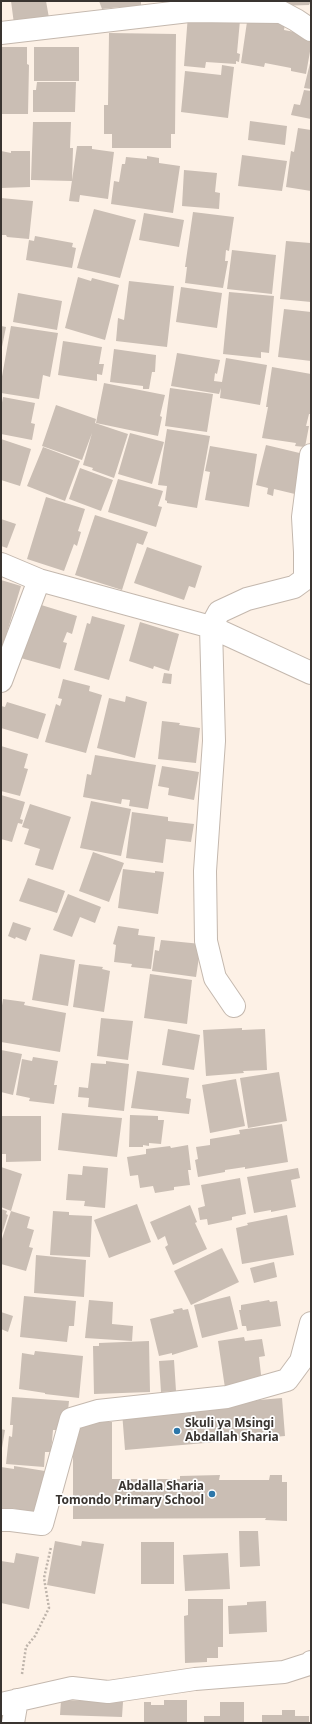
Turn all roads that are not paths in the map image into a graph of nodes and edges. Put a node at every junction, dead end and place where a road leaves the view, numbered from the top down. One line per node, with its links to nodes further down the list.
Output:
1 (189, 6): 2 (street); 3 (street)
2 (311, 30)
3 (1, 33)
4 (311, 455): 7 (street)
5 (1, 564): 6 (street)
6 (39, 580): 7 (street); 9 (street)
7 (211, 627): 8 (street); 10 (street)
8 (311, 673)
9 (1, 682)
10 (234, 1006)
11 (311, 1323): 12 (street)
12 (1, 1520)
13 (311, 1662): 14 (street)
14 (9, 1702): 15 (street)
15 (13, 1723)

